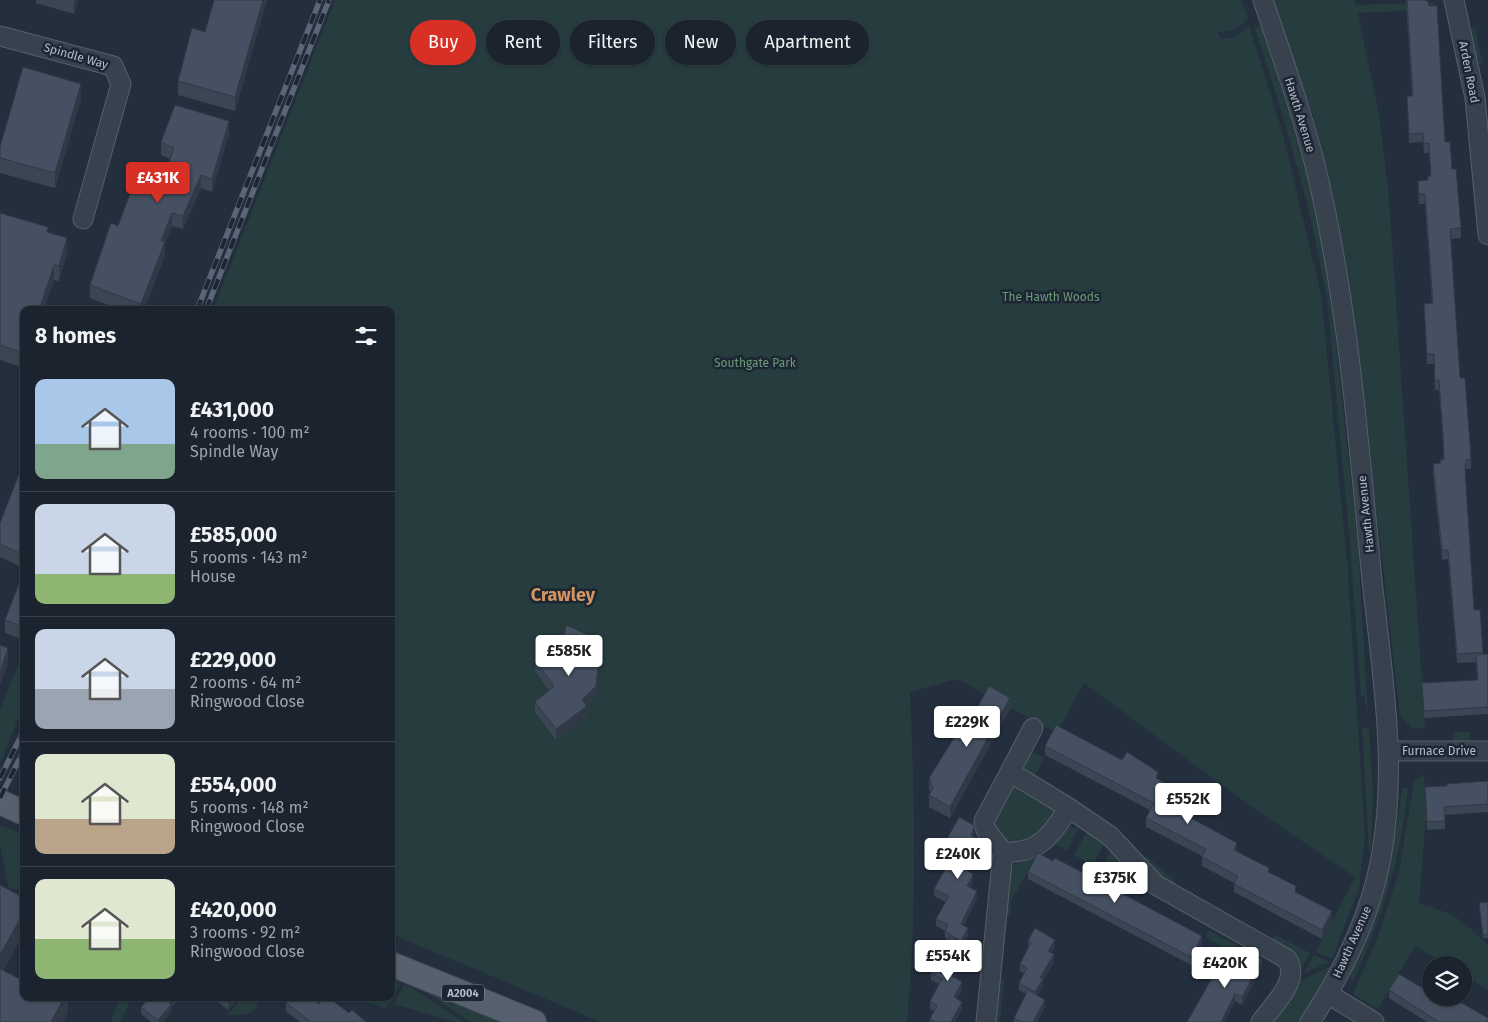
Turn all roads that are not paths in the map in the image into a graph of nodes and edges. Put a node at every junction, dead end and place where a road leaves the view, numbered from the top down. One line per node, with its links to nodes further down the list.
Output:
1 (1263, 0): 7 (street, Hawth Avenue)
2 (1454, 0): 5 (street, Arden Road)
3 (0, 36): 4 (street, Spindle Way)
4 (83, 219)
5 (1488, 235)
6 (1033, 728): 9 (street)
7 (1390, 751): 8 (street, Furnace Drive); 15 (street, Hawth Avenue)
8 (1488, 751)
9 (1010, 772): 11 (street); 13 (street)
10 (0, 802): 12 (main road)
11 (1069, 808): 13 (street); 19 (street)
12 (20, 810)
13 (1003, 852): 18 (street)
14 (395, 966): 17 (main road, A2004)
15 (1328, 994): 16 (street); 20 (street, Hawth Avenue)
16 (1371, 1021)
17 (534, 1022)
18 (986, 1022)
19 (1261, 1022)
20 (1310, 1022)

